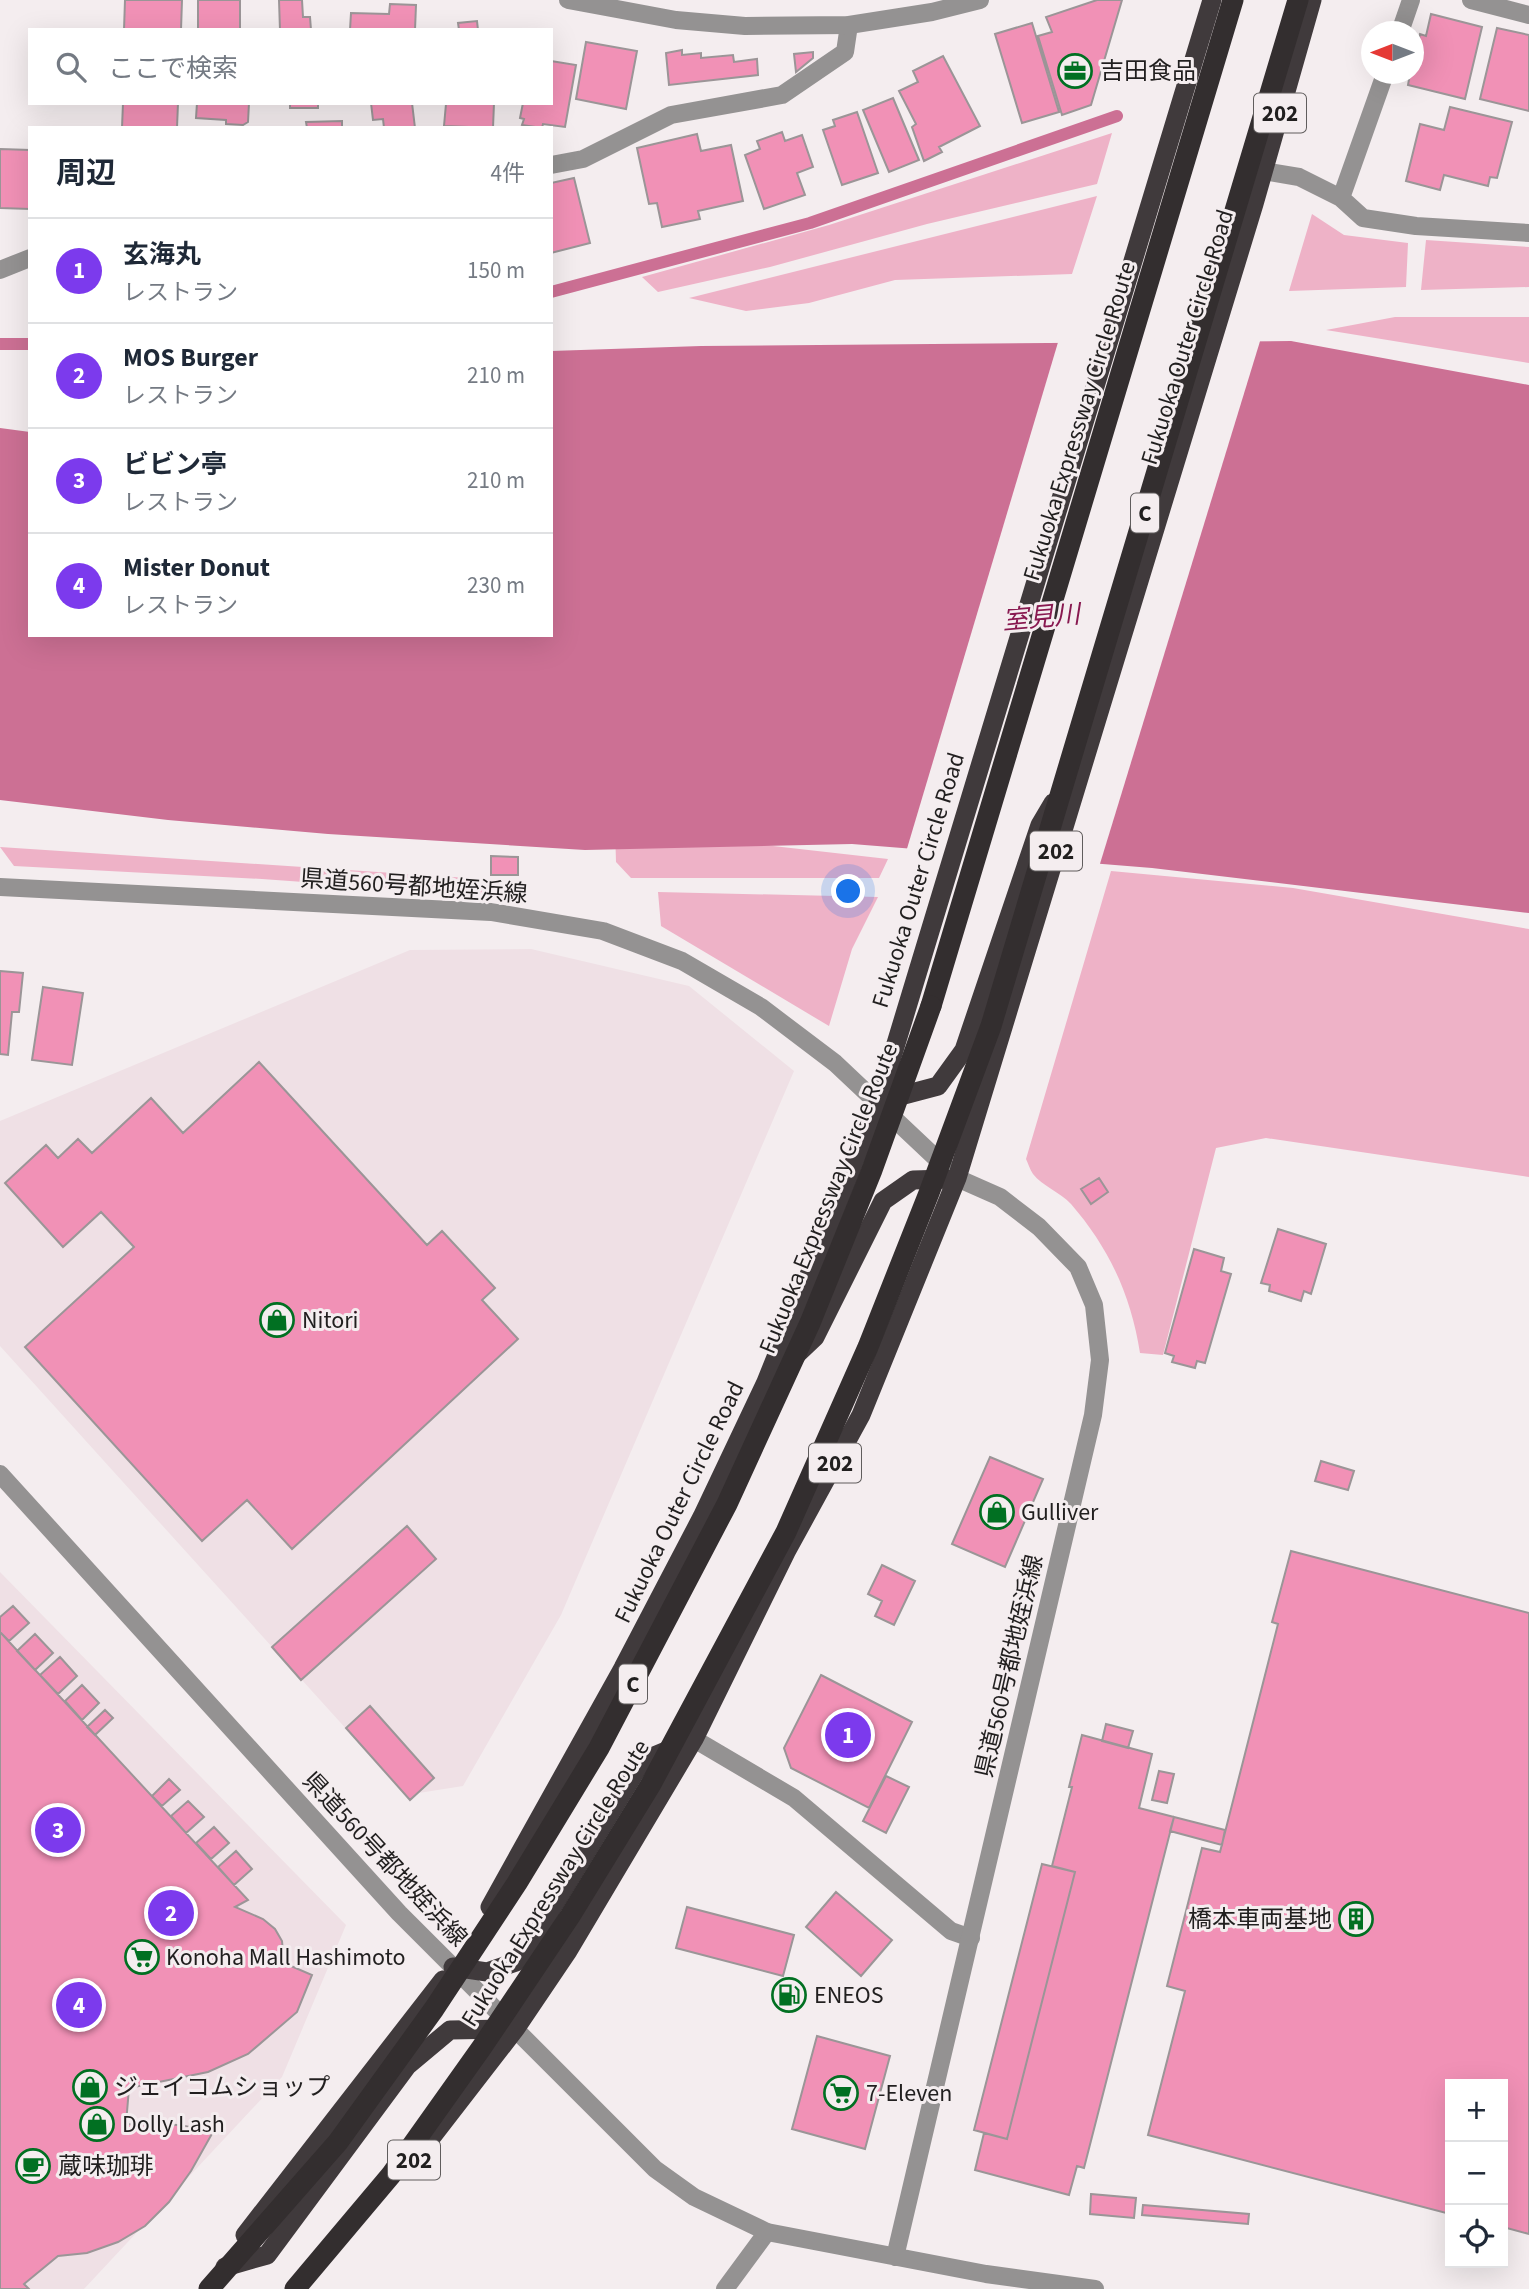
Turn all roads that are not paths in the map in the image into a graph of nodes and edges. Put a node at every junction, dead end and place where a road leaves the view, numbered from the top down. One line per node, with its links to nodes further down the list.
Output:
1 (568, 0): 9 (street)
2 (980, 0): 12 (street)
3 (1212, 0): 22 (highway, Fukuoka Outer Circle Road)
4 (1233, 0): 34 (highway, Fukuoka Expressway Circle Route / C, bridge)
5 (1298, 0): 35 (highway, Fukuoka Expressway Circle Route / C, bridge)
6 (1312, 0): 15 (highway, Fukuoka Outer Circle Road / 202)
7 (1411, 0): 11 (street)
8 (1471, 0): 10 (street)
9 (635, 6): 12 (street)
10 (1529, 15)
11 (1404, 21)
12 (849, 25): 14 (street)
13 (1381, 84): 16 (street)
14 (553, 165)
15 (1263, 172): 16 (street); 20 (highway, Fukuoka Outer Circle Road / 202)
16 (1341, 198): 17 (street)
17 (1529, 233)
18 (28, 259): 19 (street)
19 (0, 270)
20 (1090, 741): 22 (highway, bridge); 23 (highway, Fukuoka Outer Circle Road / 202)
21 (0, 887): 22 (street, 県道560号都地姪浜線)
22 (877, 1102): 23 (street, 県道560号都地姪浜線); 24 (highway, Fukuoka Outer Circle Road)
23 (957, 1178): 24 (highway); 26 (highway, Fukuoka Outer Circle Road / 202); 27 (street, 県道560号都地姪浜線)
24 (766, 1382): 28 (highway, Fukuoka Outer Circle Road)
25 (0, 1474): 28 (street, 県道560号都地姪浜線)
26 (694, 1739): 27 (street); 28 (highway); 29 (highway, Fukuoka Outer Circle Road / 202)
27 (971, 1938): 31 (street, 県道560号都地姪浜線)
28 (453, 1967): 29 (street, 県道560号都地姪浜線); 32 (highway, Fukuoka Outer Circle Road)
29 (516, 2028): 30 (street, 県道560号都地姪浜線); 32 (highway); 36 (highway, Fukuoka Outer Circle Road / 202)
30 (767, 2232): 31 (street, 県道560号都地姪浜線); 37 (street)
31 (895, 2258): 38 (street, 県道560号都地姪浜線)
32 (218, 2269): 33 (highway, Fukuoka Outer Circle Road)
33 (199, 2289)
34 (209, 2289)
35 (295, 2289)
36 (308, 2289)
37 (725, 2289)
38 (1095, 2289)

